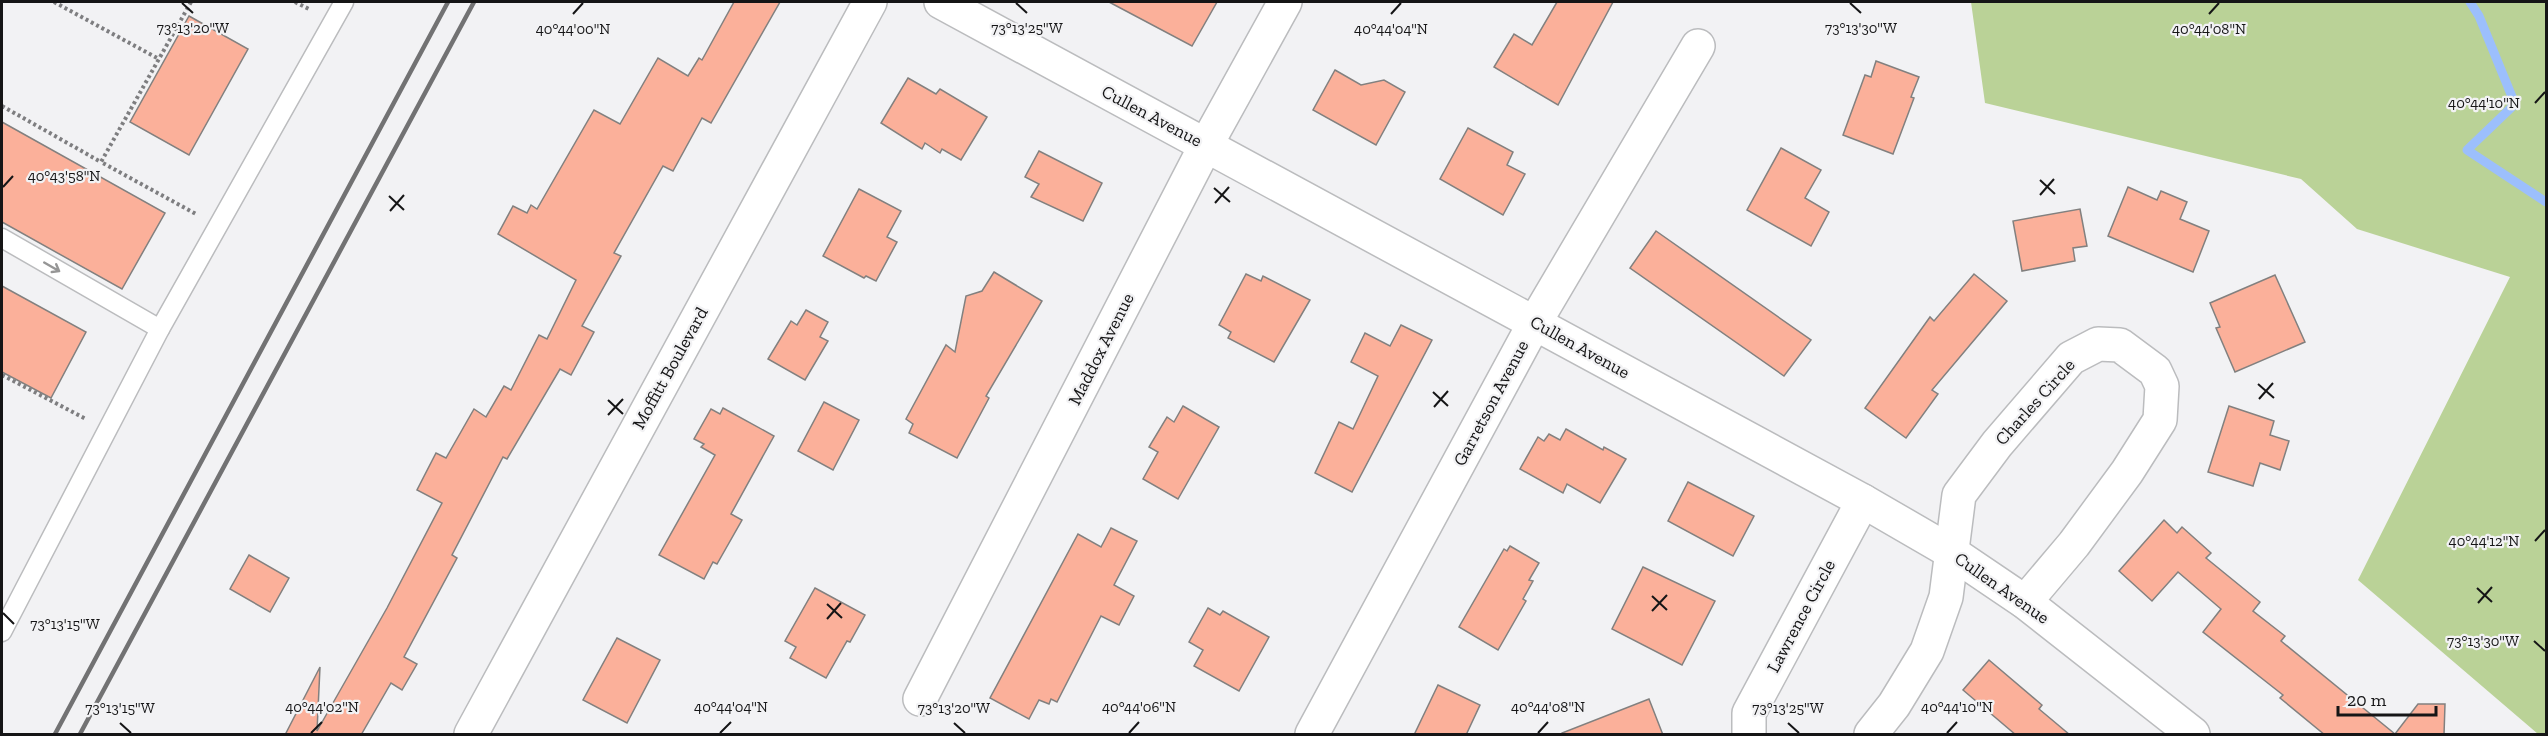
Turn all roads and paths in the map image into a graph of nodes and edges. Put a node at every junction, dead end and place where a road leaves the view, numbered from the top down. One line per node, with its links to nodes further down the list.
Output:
1 (54, 2): 8 (path)
2 (191, 2): 8 (path)
3 (344, 2): 12 (lane)
4 (870, 2): 23 (street, Moffitt Boulevard)
5 (941, 2): 10 (street, Cullen Avenue)
6 (1285, 2): 10 (street, Maddox Avenue)
7 (1698, 46): 14 (street, Garretson Avenue)
8 (159, 59): 11 (path)
9 (2, 106): 11 (path)
10 (1206, 146): 14 (street, Cullen Avenue); 22 (street, Maddox Avenue)
11 (101, 162): 12 (path)
12 (218, 226): 15 (lane)
13 (2, 238): 15 (lane, one-way to 15)
14 (1535, 322): 18 (street, Cullen Avenue); 24 (street, Garretson Avenue)
15 (160, 328): 17 (lane)
16 (2, 375): 17 (path)
17 (106, 428): 21 (lane)
18 (1863, 501): 19 (street, Cullen Avenue); 25 (street, Lawrence Circle)
19 (1951, 552): 20 (street, Cullen Avenue); 20 (street, Charles Circle); 26 (street)
20 (2025, 602): 27 (street, Cullen Avenue)
21 (2, 632)
22 (920, 699)
23 (471, 735)
24 (1312, 735)
25 (1749, 735)
26 (1871, 735)
27 (2193, 735)

